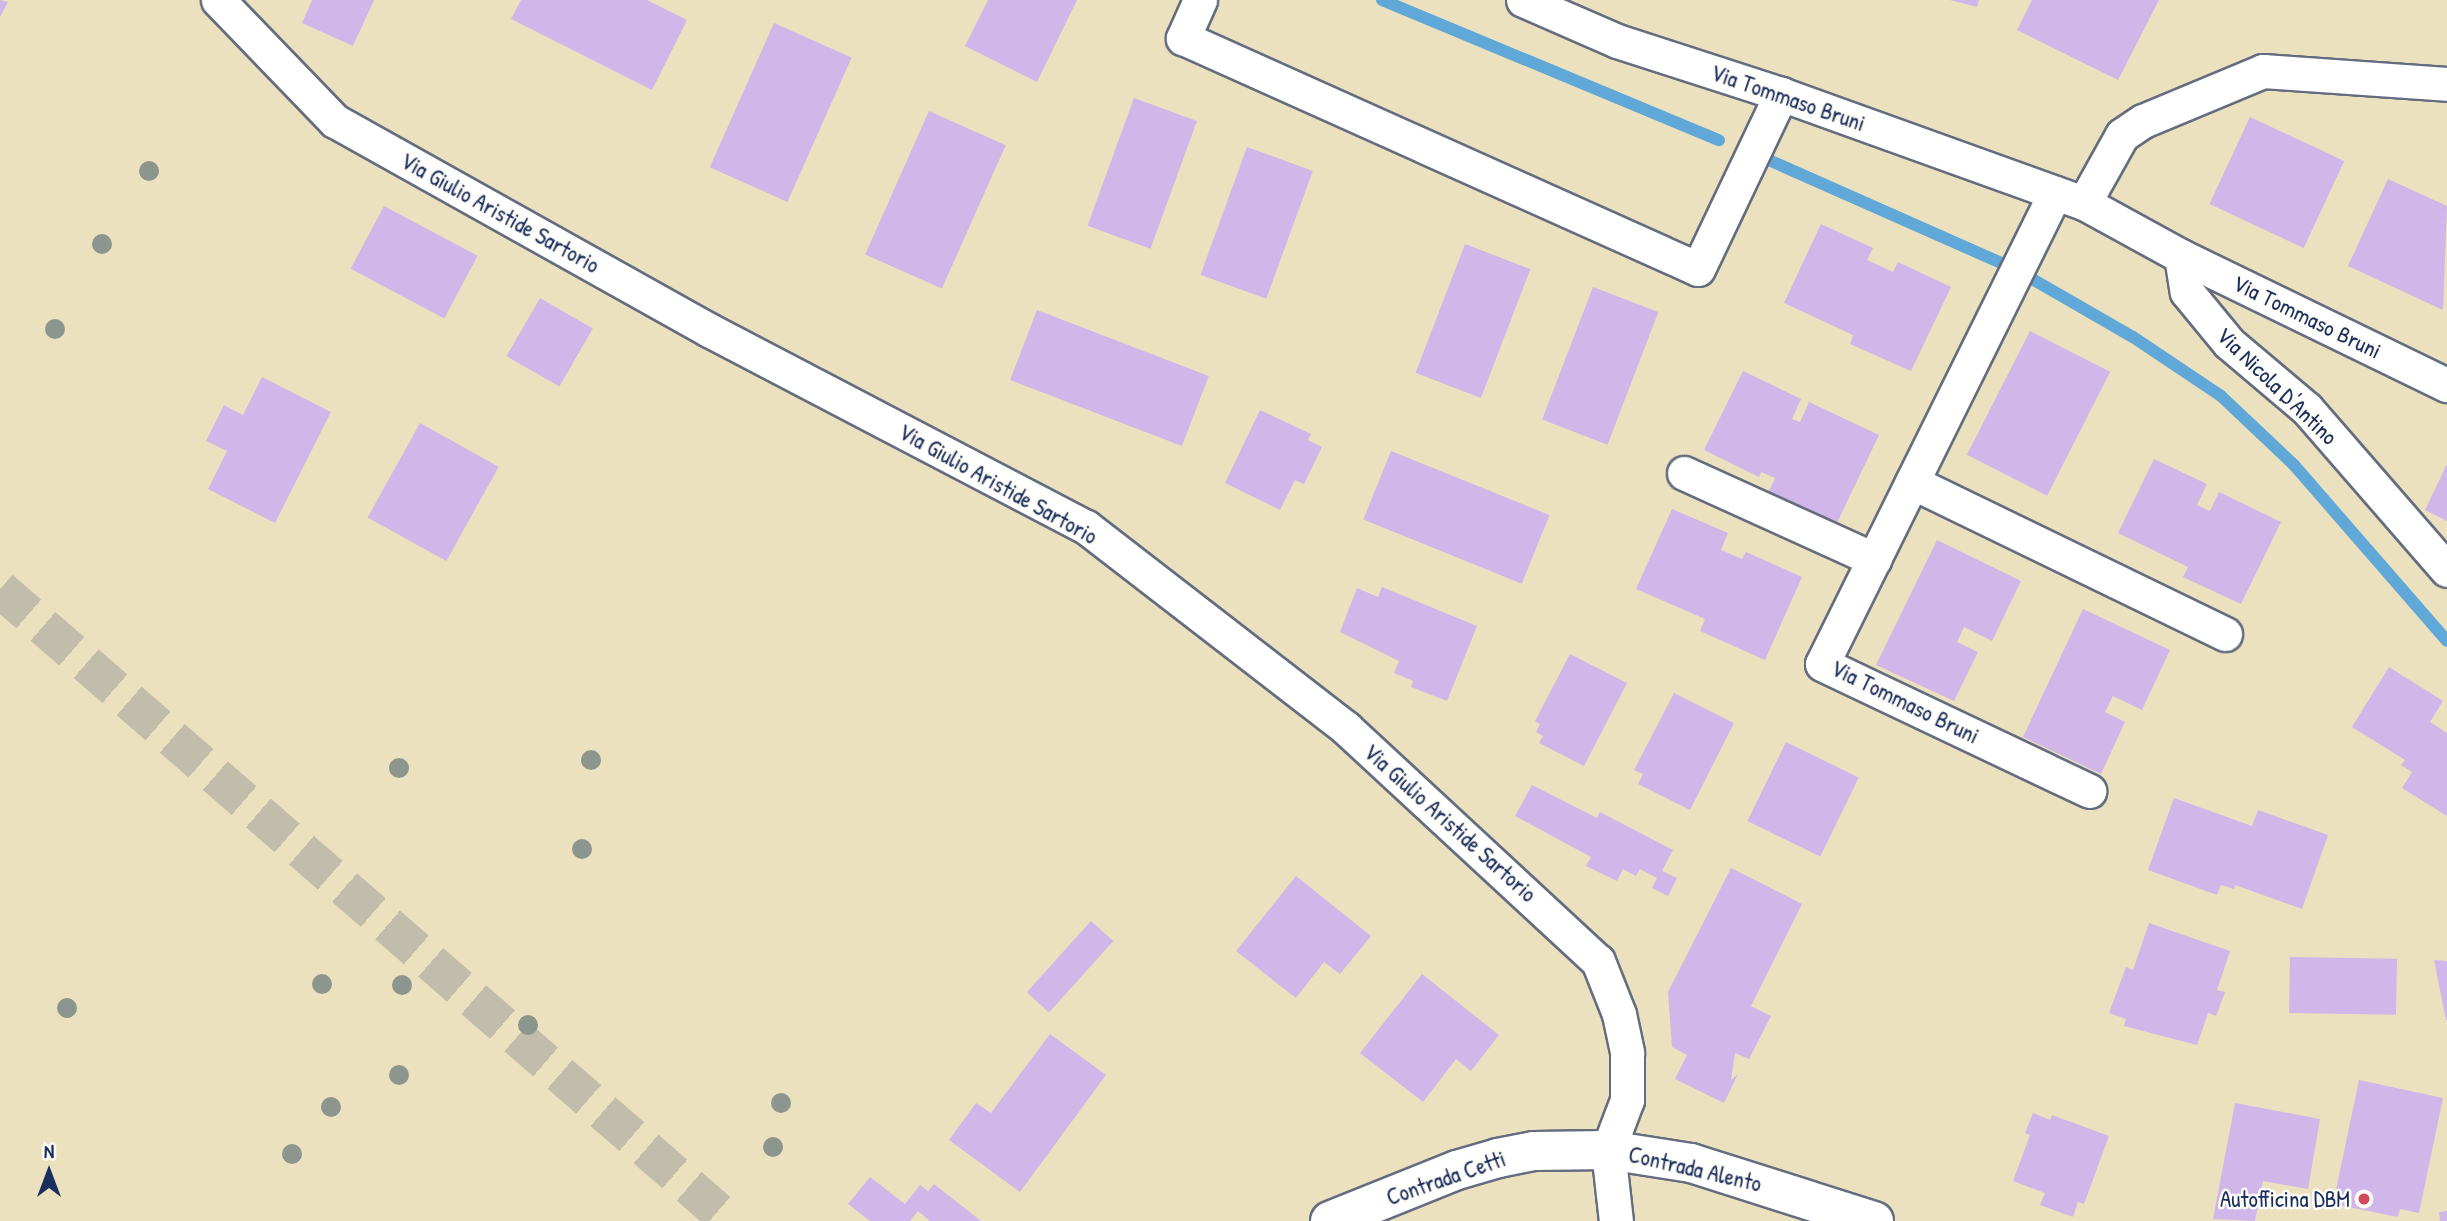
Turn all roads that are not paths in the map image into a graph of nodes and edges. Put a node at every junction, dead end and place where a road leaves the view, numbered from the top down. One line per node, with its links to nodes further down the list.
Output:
1 (218, 0): 15 (street, Via Giulio Aristide Sartorio)
2 (1200, 0): 5 (street)
3 (1523, 0): 5 (street, Via Tommaso Bruni)
4 (2447, 84): 6 (street)
5 (1782, 94): 6 (street, Via Tommaso Bruni)
6 (2069, 198): 7 (street, Via Tommaso Bruni); 10 (street, Via Tommaso Bruni)
7 (2181, 256): 8 (street, Via Tommaso Bruni); 12 (street, Via Nicola D'Antino)
8 (2447, 385)
9 (1684, 473): 11 (street)
10 (1912, 482): 11 (street, Via Tommaso Bruni); 13 (street)
11 (1874, 559): 14 (street, Via Tommaso Bruni)
12 (2447, 570)
13 (2225, 634)
14 (2089, 791)
15 (1608, 1150): 16 (main road, Contrada Alento); 17 (main road, Contrada Cetti); 18 (street)
16 (1781, 1191): 19 (main road, Contrada Alento); 20 (main road, Contrada Alento)
17 (1337, 1218)
18 (1616, 1221)
19 (1820, 1221)
20 (1874, 1221)

